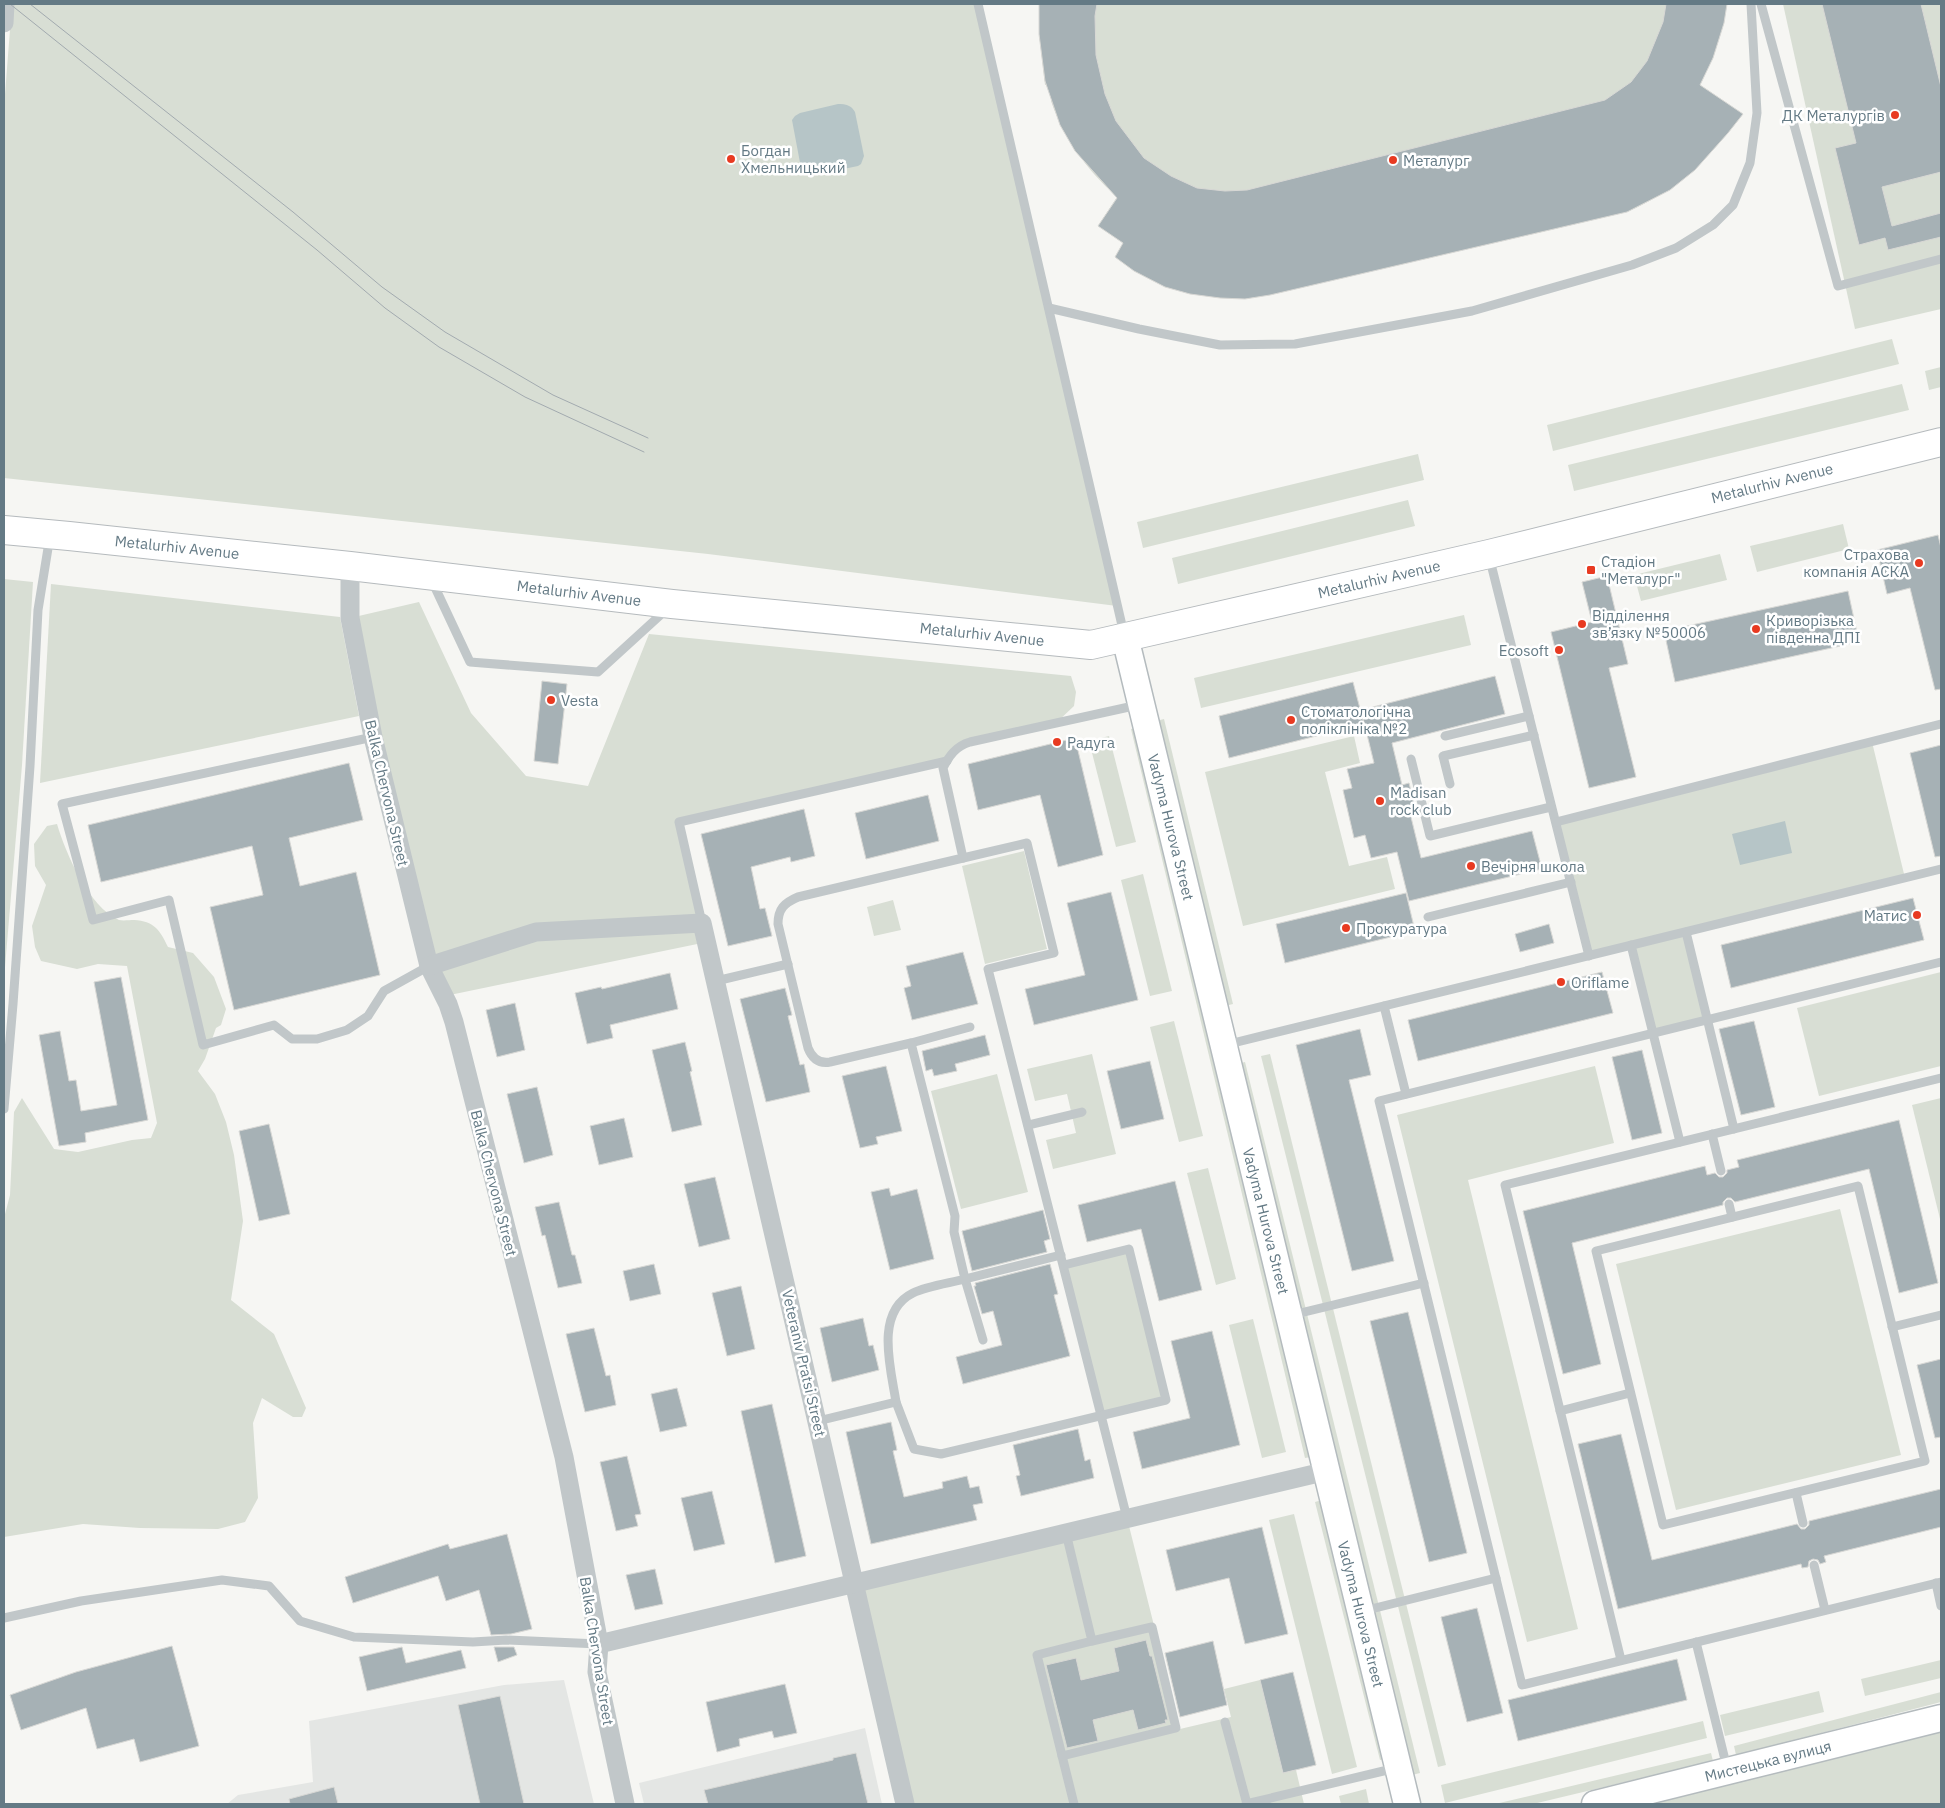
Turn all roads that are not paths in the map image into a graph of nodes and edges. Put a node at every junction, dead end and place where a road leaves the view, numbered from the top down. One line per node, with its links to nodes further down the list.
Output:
1 (5, 4): 5 (street)
2 (978, 4): 7 (lane)
3 (1751, 4): 7 (lane)
4 (1761, 4): 6 (lane)
5 (4, 24)
6 (1941, 259)
7 (1048, 308): 15 (lane)
8 (1941, 442): 11 (main road, Metalurhiv Avenue)
9 (4, 530): 10 (main road, Metalurhiv Avenue)
10 (50, 534): 12 (main road, Metalurhiv Avenue); 47 (lane)
11 (1489, 554): 15 (main road, Metalurhiv Avenue); 17 (lane)
12 (350, 566): 13 (main road, Metalurhiv Avenue); 21 (street, Balka Chervona Street)
13 (429, 575): 14 (main road, Metalurhiv Avenue); 14 (lane)
14 (672, 604): 15 (main road, Metalurhiv Avenue)
15 (1125, 637): 16 (street, Vadyma Hurova Street)
16 (1141, 705): 23 (lane); 44 (street, Vadyma Hurova Street)
17 (1529, 716): 19 (lane); 20 (lane)
18 (1941, 724): 26 (lane)
19 (1534, 734): 24 (lane); 25 (lane)
20 (1445, 736)
21 (373, 737): 37 (street, Balka Chervona Street); 37 (lane)
22 (1411, 759): 25 (lane)
23 (947, 761): 27 (lane); 31 (lane)
24 (1450, 784)
25 (1552, 806): 26 (lane)
26 (1556, 822): 29 (lane)
27 (963, 858): 36 (lane); 49 (lane)
28 (1941, 869): 32 (lane)
29 (1571, 882): 30 (lane); 34 (lane)
30 (1428, 917)
31 (702, 922): 37 (street); 38 (street, Veteraniv Pratsi Street)
32 (1686, 932): 33 (lane); 40 (lane)
33 (1631, 945): 34 (lane); 42 (lane)
34 (1589, 956): 39 (lane)
35 (1941, 962): 40 (lane)
36 (788, 964): 38 (lane); 43 (lane)
37 (429, 966): 84 (street, Balka Chervona Street)
38 (716, 981): 68 (street, Veteraniv Pratsi Street)
39 (1384, 1006): 44 (lane); 46 (lane)
40 (1708, 1020): 42 (lane); 50 (lane)
41 (970, 1027): 43 (lane)
42 (1653, 1033): 46 (lane); 52 (lane)
43 (910, 1043): 58 (lane)
44 (1223, 1046): 61 (street, Vadyma Hurova Street)
45 (1941, 1078): 50 (lane)
46 (1406, 1094): 59 (lane)
47 (4, 1109)
48 (1082, 1112): 49 (lane)
49 (1028, 1125): 56 (lane)
50 (1734, 1129): 51 (lane)
51 (1712, 1134): 52 (lane); 53 (lane)
52 (1680, 1142): 66 (lane)
53 (1721, 1171)
54 (1729, 1204): 55 (lane)
55 (1732, 1217): 62 (lane); 64 (lane)
56 (1061, 1255): 57 (lane); 58 (lane)
57 (1064, 1265): 67 (lane); 67 (lane)
58 (965, 1279): 63 (lane); 65 (lane)
59 (1424, 1283): 61 (lane); 75 (lane)
60 (1941, 1315): 62 (lane)
61 (1289, 1316): 69 (street, Vadyma Hurova Street)
62 (1892, 1327): 70 (lane)
63 (982, 1340)
64 (1630, 1393): 66 (lane); 70 (lane)
65 (896, 1402): 67 (lane); 68 (lane)
66 (1560, 1411): 85 (lane)
67 (1102, 1416): 71 (lane)
68 (818, 1421): 77 (street, Veteraniv Pratsi Street)
69 (1327, 1471): 71 (street); 80 (street, Vadyma Hurova Street)
70 (1796, 1493): 72 (lane)
71 (1127, 1518): 73 (street)
72 (1804, 1522)
73 (1066, 1533): 77 (street); 82 (lane)
74 (1814, 1565): 79 (lane)
75 (1496, 1578): 80 (lane); 85 (lane)
76 (1938, 1582): 78 (lane); 79 (lane)
77 (853, 1584): 84 (street); 92 (street, Veteraniv Pratsi Street)
78 (1941, 1606)
79 (1825, 1610): 83 (lane)
80 (1361, 1612): 89 (street, Vadyma Hurova Street)
81 (4, 1618): 84 (lane)
82 (1092, 1642): 88 (lane); 88 (lane)
83 (1696, 1642): 85 (lane); 90 (lane)
84 (599, 1644): 91 (street, Balka Chervona Street)
85 (1621, 1660)
86 (1941, 1718): 90 (street, Мистецька вулиця)
87 (1226, 1722): 94 (lane)
88 (1062, 1756): 93 (lane)
89 (1398, 1767): 94 (lane); 95 (street, Vadyma Hurova Street)
90 (1728, 1771): 96 (street, Мистецька вулиця)
91 (625, 1804)
92 (906, 1804)
93 (1074, 1804)
94 (1247, 1804)
95 (1408, 1804)
96 (1595, 1804)

